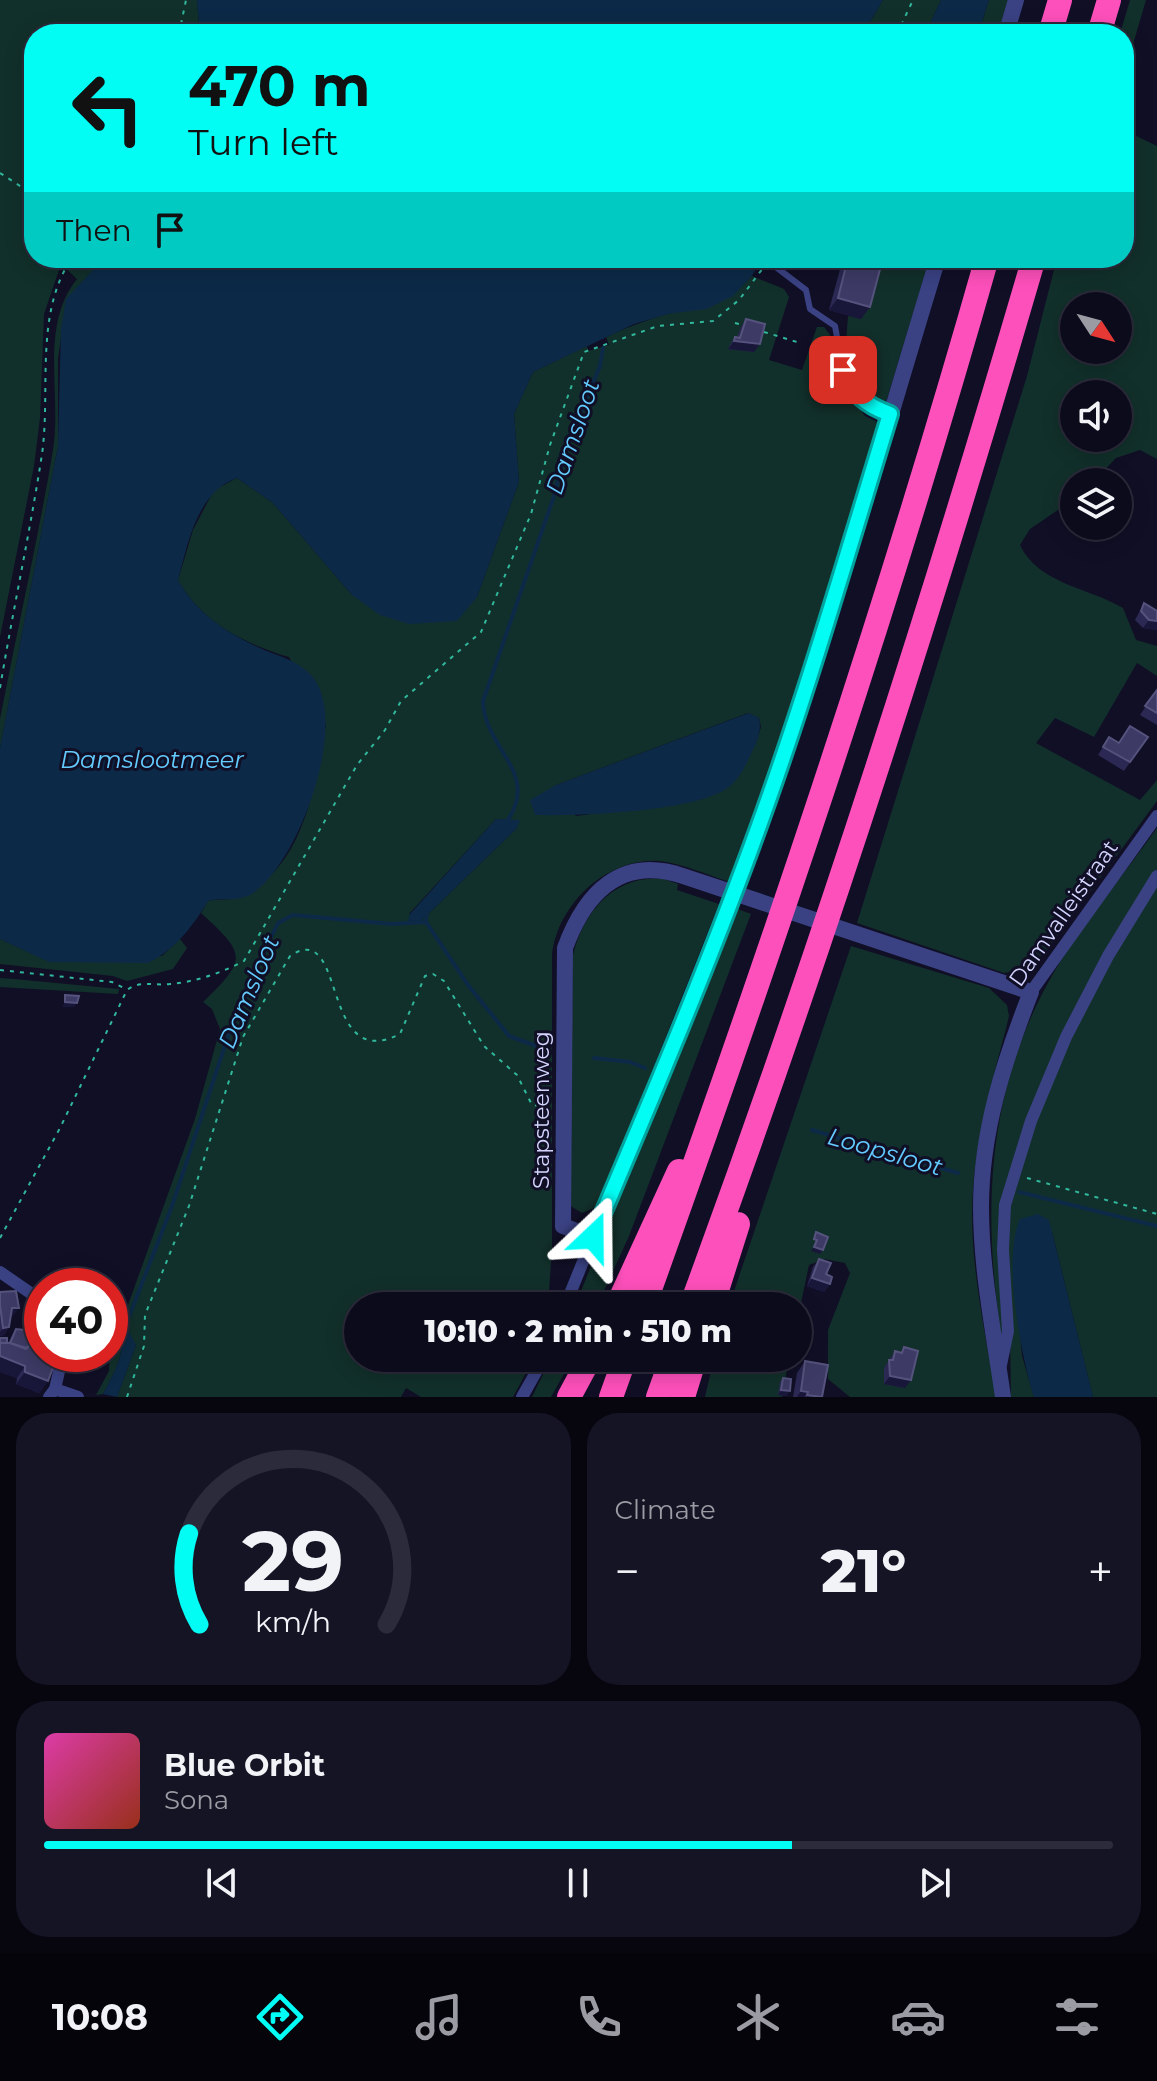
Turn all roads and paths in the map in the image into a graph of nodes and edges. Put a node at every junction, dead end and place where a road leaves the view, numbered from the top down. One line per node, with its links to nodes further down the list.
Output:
1 (186, 0): 6 (path)
2 (913, 0): 7 (path)
3 (1016, 0): 8 (street)
4 (1060, 0): 9 (highway)
5 (1109, 0): 10 (highway)
6 (181, 24)
7 (902, 24)
8 (1009, 24)
9 (1053, 24)
10 (1102, 24)
11 (0, 173): 12 (path)
12 (24, 189)
13 (65, 268): 24 (path)
14 (763, 268): 28 (path)
15 (777, 268): 23 (lane)
16 (935, 268): 23 (street)
17 (984, 268): 31 (highway)
18 (1031, 268): 30 (highway)
19 (735, 323): 20 (path)
20 (748, 327)
21 (760, 331): 22 (path)
22 (797, 342)
23 (890, 414): 36 (street)
24 (0, 688)
25 (1157, 816): 29 (street, Damvalleistraat)
26 (1157, 876): 33 (street, Damvalleistraat)
27 (0, 970): 28 (path)
28 (127, 990): 37 (path)
29 (1031, 992): 32 (street, Stapsteenweg); 46 (street, Damvalleistraat)
30 (766, 1101): 35 (highway); 43 (highway)
31 (717, 1103): 41 (highway); 42 (highway)
32 (562, 1106): 36 (street, Stapsteenweg); 56 (path)
33 (1014, 1175): 34 (path); 46 (street, Damvalleistraat)
34 (1157, 1214)
35 (734, 1235): 44 (highway); 45 (highway)
36 (593, 1237): 40 (street)
37 (0, 1238)
38 (0, 1272): 39 (street)
39 (24, 1289)
40 (571, 1292)
41 (623, 1292)
42 (649, 1292)
43 (696, 1292)
44 (716, 1292)
45 (722, 1292)
46 (1000, 1370): 63 (street, Damvalleistraat)
47 (58, 1372): 54 (street)
48 (536, 1372): 57 (street)
49 (582, 1372): 58 (highway)
50 (620, 1372): 59 (highway)
51 (667, 1372): 60 (highway)
52 (691, 1372): 61 (highway)
53 (701, 1372): 62 (highway)
54 (52, 1393): 55 (street)
55 (78, 1397)
56 (127, 1397)
57 (522, 1397)
58 (569, 1397)
59 (611, 1397)
60 (658, 1397)
61 (683, 1397)
62 (695, 1397)
63 (1003, 1397)

